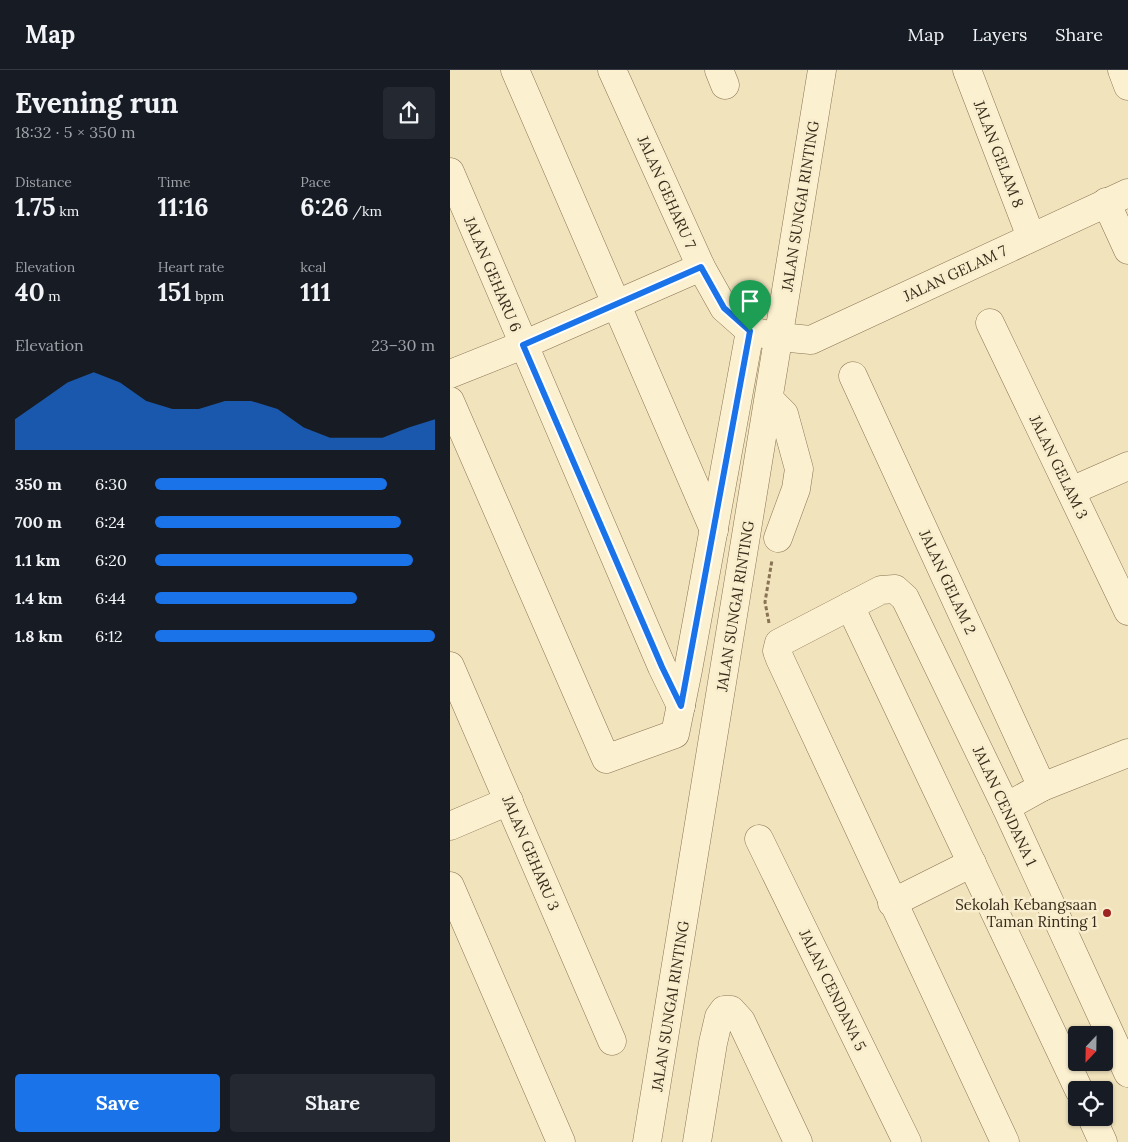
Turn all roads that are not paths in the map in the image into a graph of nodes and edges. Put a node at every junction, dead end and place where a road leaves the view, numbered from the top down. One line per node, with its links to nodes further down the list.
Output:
1 (515, 70): 12 (street)
2 (612, 70): 11 (street, JALAN GEHARU 7)
3 (822, 70): 15 (street, JALAN SUNGAI RINTING)
4 (967, 70): 9 (street, JALAN GELAM 8)
5 (1122, 70): 6 (street)
6 (1128, 86)
7 (450, 172): 16 (street, JALAN GEHARU 6)
8 (1117, 198): 9 (street, JALAN GELAM 7); 10 (street)
9 (1031, 237): 15 (street, JALAN GELAM 7)
10 (1128, 250)
11 (701, 267): 12 (street); 14 (street, JALAN GEHARU 7)
12 (616, 305): 16 (street); 23 (street)
13 (990, 323): 22 (street, JALAN GELAM 3)
14 (750, 331): 15 (street, JALAN GEHARU 7); 23 (street)
15 (779, 337): 19 (street, JALAN SUNGAI RINTING)
16 (523, 345): 17 (street); 28 (street, JALAN GEHARU 6)
17 (450, 374)
18 (853, 376): 30 (street, JALAN GELAM 2)
19 (769, 399): 24 (street); 43 (street, JALAN SUNGAI RINTING)
20 (450, 401): 28 (street)
21 (1128, 466): 22 (street)
22 (1071, 491): 26 (street, JALAN GELAM 3)
23 (714, 530): 28 (street)
24 (778, 538)
25 (850, 606): 32 (street, JALAN CENDANA 1); 35 (street); 37 (street, JALAN CENDANA 1)
26 (1128, 611)
27 (450, 666): 31 (street, JALAN GEHARU 3)
28 (681, 706)
29 (1128, 753): 30 (street)
30 (1042, 787): 32 (street)
31 (508, 801): 33 (street); 38 (street, JALAN GEHARU 3)
32 (1006, 807): 39 (street, JALAN CENDANA 1)
33 (450, 826)
34 (759, 839): 46 (street, JALAN CENDANA 5)
35 (972, 863): 37 (street); 40 (street)
36 (450, 886): 42 (street)
37 (892, 903): 47 (street)
38 (612, 1041)
39 (1128, 1073)
40 (1075, 1081)
41 (1096, 1126): 48 (street)
42 (561, 1142)
43 (647, 1142)
44 (697, 1142): 45 (street)
45 (798, 1142)
46 (907, 1142)
47 (1005, 1142)
48 (1104, 1142)

